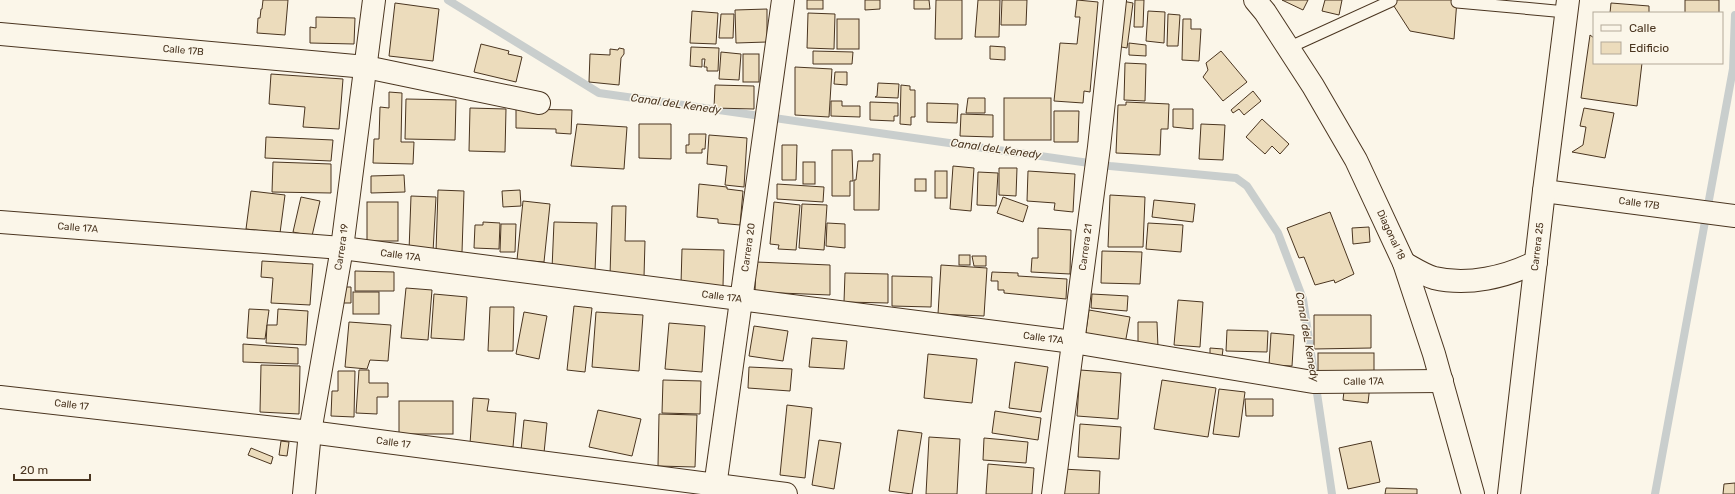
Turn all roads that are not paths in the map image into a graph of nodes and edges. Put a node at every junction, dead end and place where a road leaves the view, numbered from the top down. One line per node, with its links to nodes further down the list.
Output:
1 (374, 0): 10 (street, Carrera 19)
2 (783, 0): 18 (street, Carrera 20)
3 (1114, 0): 19 (street, Carrera 21)
4 (1255, 0): 9 (street, Diagonal 18)
5 (1391, 1): 9 (lane)
6 (1457, 2): 7 (lane)
7 (1567, 6): 12 (street, Carrera 25)
8 (0, 34): 10 (street, Calle 17B)
9 (1288, 48): 17 (street, Diagonal 18)
10 (366, 67): 11 (street, Calle 17B); 15 (street, Carrera 19)
11 (539, 103)
12 (1544, 191): 13 (street, Calle 17B); 16 (street, Carrera 25)
13 (1731, 216)
14 (0, 222): 15 (street, Calle 17A)
15 (342, 248): 18 (street, Calle 17A); 22 (street, Carrera 19)
16 (1536, 262): 17 (street); 28 (street, Carrera 25)
17 (1404, 263): 20 (street, Diagonal 18)
18 (742, 299): 19 (street, Calle 17A); 23 (street, Carrera 20)
19 (1073, 342): 20 (street, Calle 17A); 26 (street, Carrera 21)
20 (1442, 381): 27 (street, Diagonal 18)
21 (0, 397): 22 (street, Calle 17)
22 (310, 432): 23 (street, Calle 17); 24 (street, Carrera 19)
23 (714, 490): 25 (street, Calle 17)
24 (304, 494)
25 (786, 494)
26 (1053, 494)
27 (1473, 494)
28 (1509, 494)

